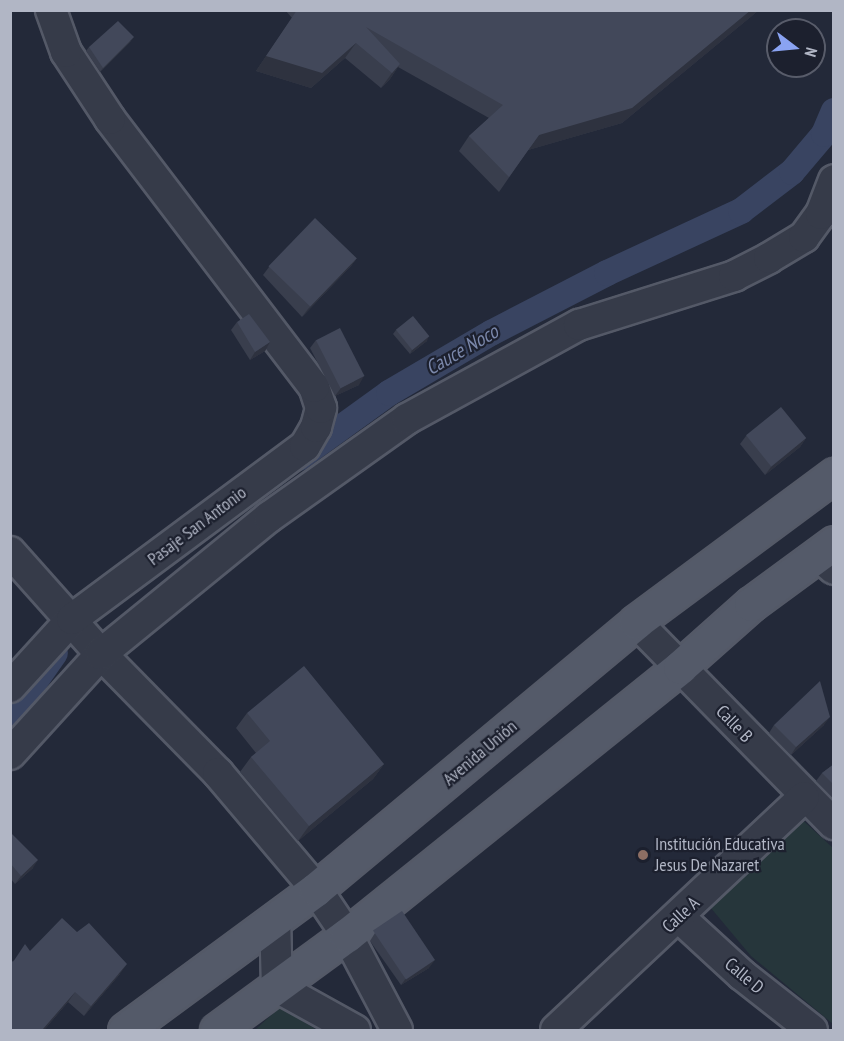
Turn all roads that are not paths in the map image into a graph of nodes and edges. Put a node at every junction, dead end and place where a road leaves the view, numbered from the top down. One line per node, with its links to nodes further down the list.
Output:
1 (51, 10): 6 (street, Pasaje San Antonio)
2 (834, 180): 8 (street)
3 (834, 475): 7 (main road, Avenida Unión)
4 (10, 552): 6 (street)
5 (828, 556): 9 (main road)
6 (72, 619): 8 (street); 10 (street, Pasaje San Antonio)
7 (636, 622): 9 (street, Calle B); 14 (main road, Avenida Unión)
8 (101, 654): 11 (street); 14 (street)
9 (680, 667): 12 (street, Calle B); 17 (main road)
10 (10, 687)
11 (10, 754)
12 (804, 797): 13 (street, Calle B); 15 (street, Calle A)
13 (834, 824)
14 (316, 889): 16 (main road, Avenida Unión); 17 (street)
15 (680, 918): 23 (street, Calle A); 24 (street, Calle D)
16 (275, 919): 18 (street); 19 (main road, Avenida Unión)
17 (348, 935): 18 (main road); 22 (street)
18 (277, 987): 20 (main road); 21 (street)
19 (125, 1030)
20 (217, 1030)
21 (355, 1030)
22 (397, 1030)
23 (556, 1030)
24 (812, 1030)

